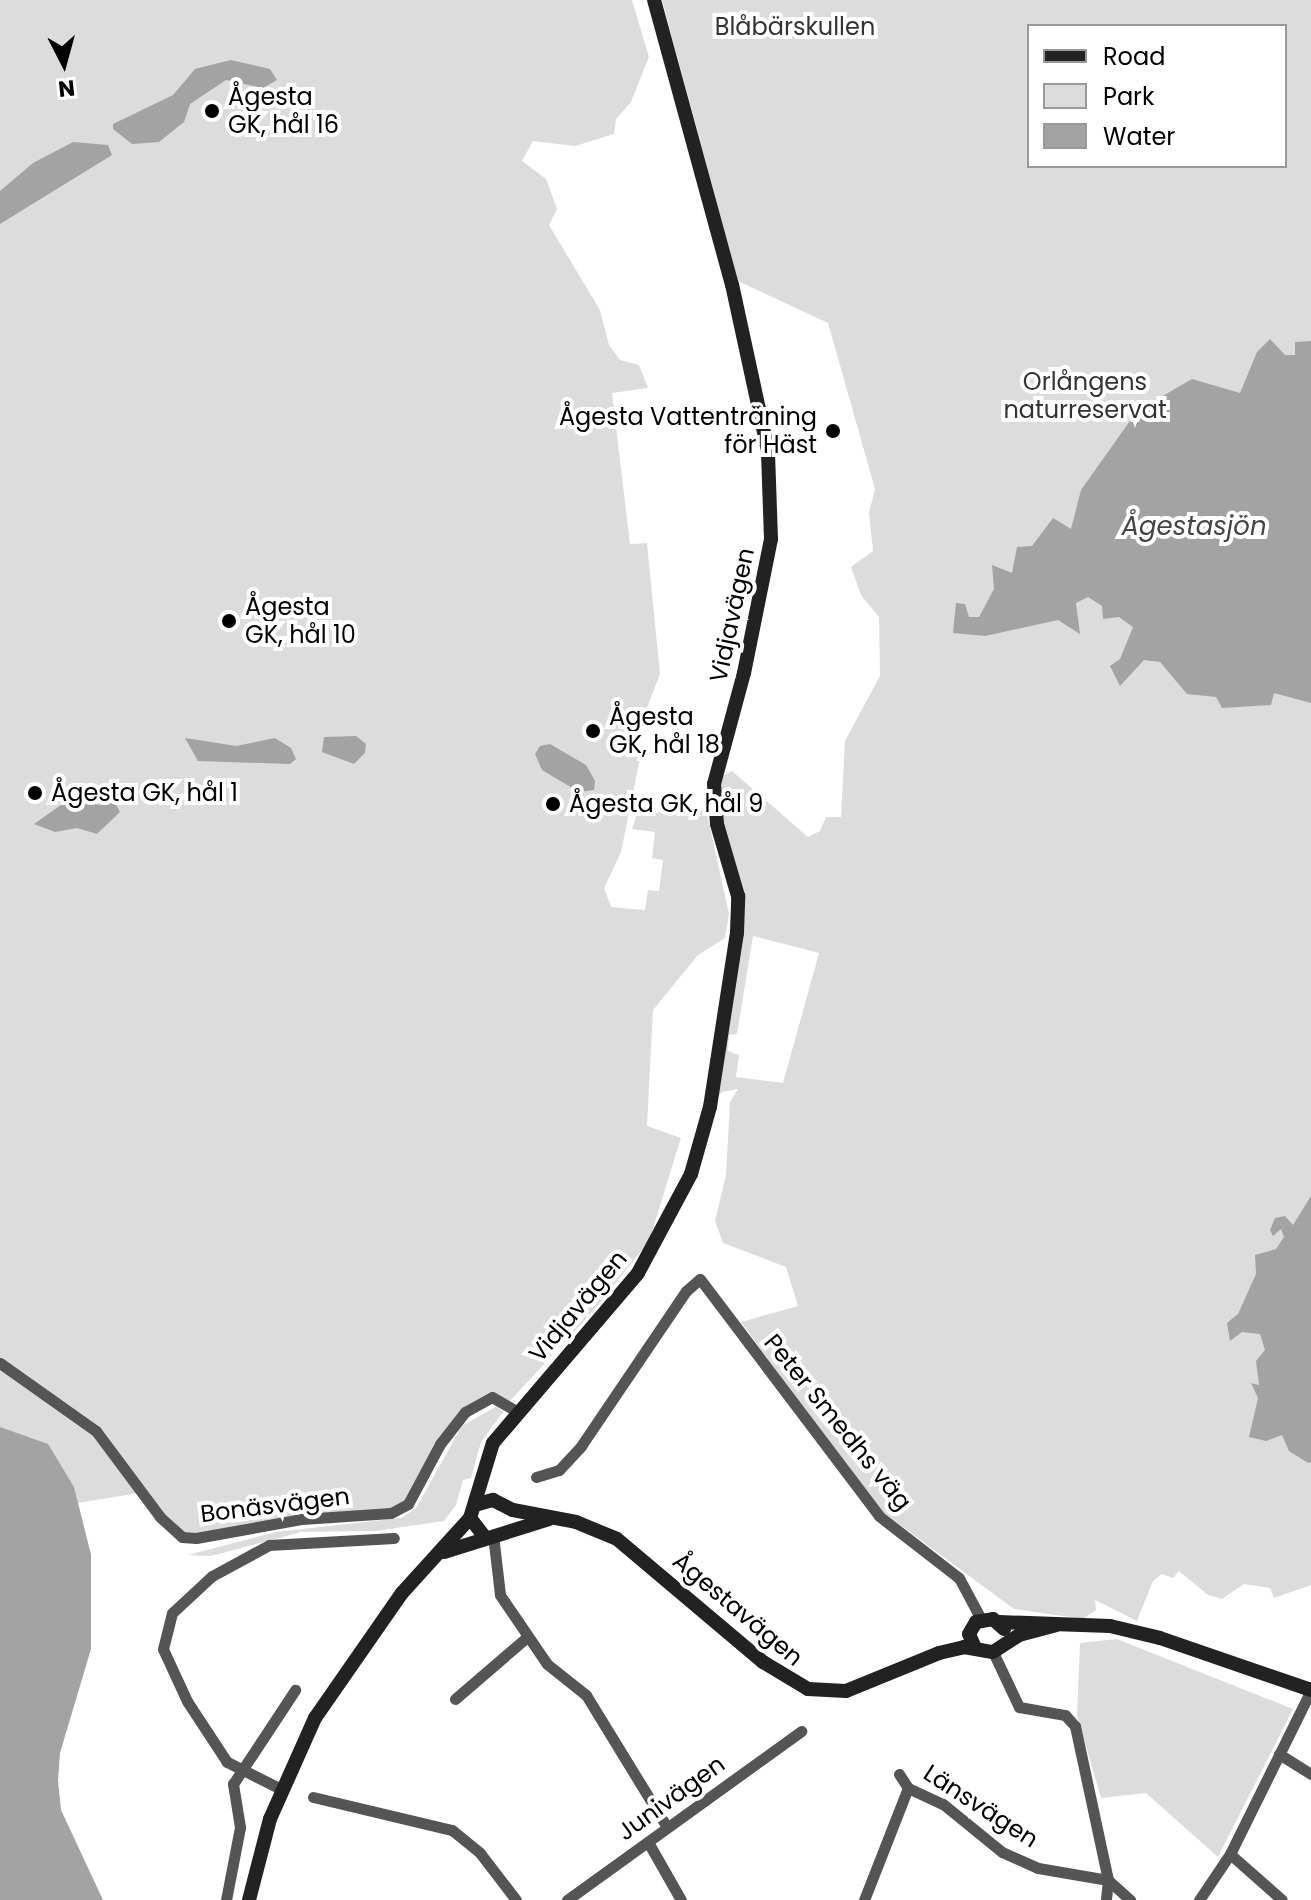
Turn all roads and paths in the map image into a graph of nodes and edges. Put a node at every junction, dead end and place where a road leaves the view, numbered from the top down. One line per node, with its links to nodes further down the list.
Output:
1 (654, 0): 3 (main road, Vidjavägen)
2 (0, 1363): 3 (street, Bonäsvägen)
3 (518, 1412): 4 (main road, Vidjavägen)
4 (485, 1461): 6 (main road); 7 (main road, Vidjavägen)
5 (536, 1477): 12 (street, Peter Smedhs väg)
6 (497, 1502): 7 (main road); 8 (main road, Ågestavägen); 9 (main road)
7 (472, 1512): 9 (main road); 11 (main road)
8 (561, 1517): 9 (main road); 19 (main road, Ågestavägen)
9 (493, 1534): 11 (main road); 16 (street)
10 (394, 1538): 25 (street)
11 (440, 1553): 29 (main road)
12 (981, 1619): 13 (main road); 15 (main road, Ågestavägen)
13 (999, 1622): 14 (main road); 18 (main road)
14 (1056, 1625): 18 (main road); 21 (main road)
15 (969, 1634): 17 (main road); 19 (main road, Ågestavägen)
16 (527, 1637): 22 (street); 31 (street)
17 (975, 1648): 18 (main road); 19 (main road, Ågestavägen)
18 (998, 1649): 34 (street)
19 (939, 1653)
20 (295, 1690): 25 (street)
21 (1311, 1690): 24 (street)
22 (455, 1699)
23 (801, 1731): 31 (street, Junivägen)
24 (1279, 1754): 27 (street); 33 (street)
25 (238, 1770): 29 (street); 35 (street)
26 (899, 1774): 28 (street, Länsvägen)
27 (1311, 1774)
28 (908, 1788): 34 (street, Länsvägen); 40 (street)
29 (283, 1790): 36 (main road)
30 (313, 1797): 37 (street)
31 (667, 1827): 32 (street, Junivägen)
32 (648, 1842): 38 (street, Junivägen); 39 (street)
33 (1230, 1854): 43 (street); 44 (street)
34 (1108, 1880): 41 (street); 42 (street)
35 (226, 1900)
36 (249, 1900)
37 (516, 1900)
38 (567, 1900)
39 (681, 1900)
40 (864, 1900)
41 (1106, 1900)
42 (1130, 1900)
43 (1199, 1900)
44 (1282, 1900)

